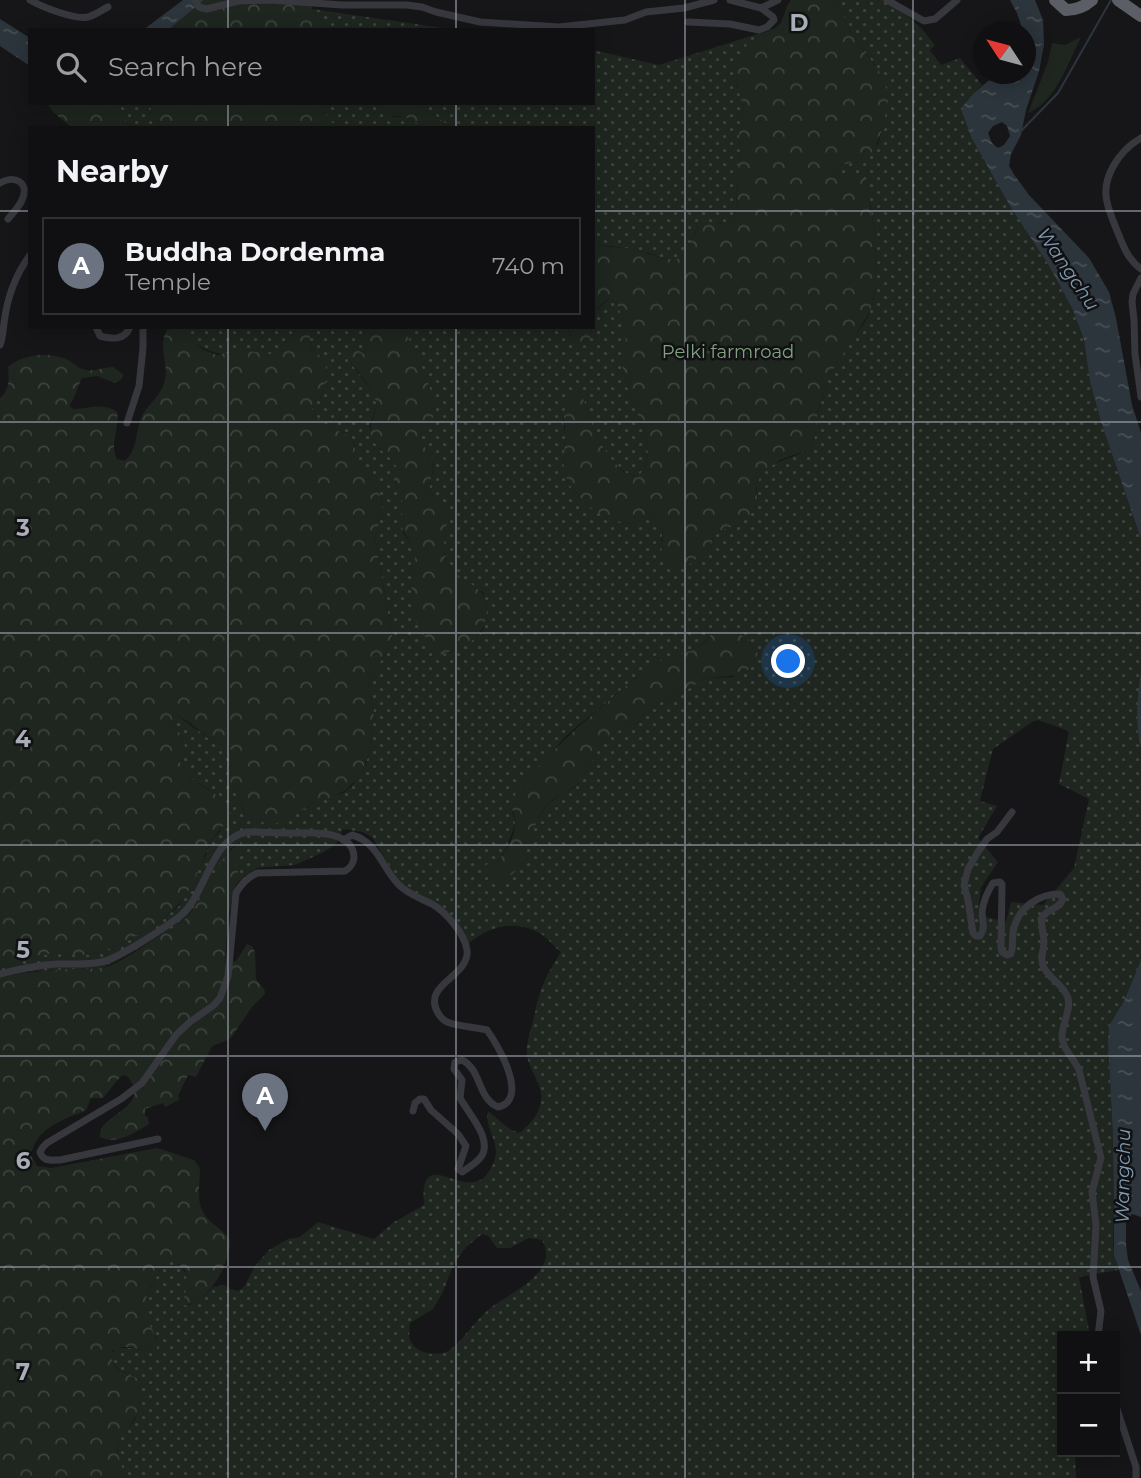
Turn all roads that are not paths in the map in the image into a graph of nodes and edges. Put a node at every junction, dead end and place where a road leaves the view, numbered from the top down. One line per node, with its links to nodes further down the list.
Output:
1 (30, 0): 12 (street)
2 (714, 0): 11 (street)
3 (730, 0): 13 (street)
4 (778, 0): 13 (street)
5 (887, 0): 6 (street)
6 (957, 0)
7 (1055, 0): 8 (highway)
8 (1092, 0)
9 (1118, 0): 15 (highway)
10 (1130, 0): 14 (highway)
11 (197, 4)
12 (108, 7)
13 (761, 8): 16 (street)
14 (1141, 8)
15 (1141, 16)
16 (688, 22)
17 (1141, 138): 21 (street)
18 (0, 183): 19 (street)
19 (8, 219)
20 (28, 260): 26 (street)
21 (1141, 269)
22 (1141, 278): 27 (street)
23 (97, 329): 24 (street)
24 (129, 329)
25 (143, 329): 28 (street)
26 (0, 345)
27 (1141, 397)
28 (127, 423)
29 (1012, 812): 34 (street)
30 (343, 840): 31 (street); 32 (street); 33 (street)
31 (0, 974)
32 (413, 1111)
33 (158, 1139)
34 (1099, 1331)
35 (1120, 1416): 36 (street)
36 (1136, 1478)

